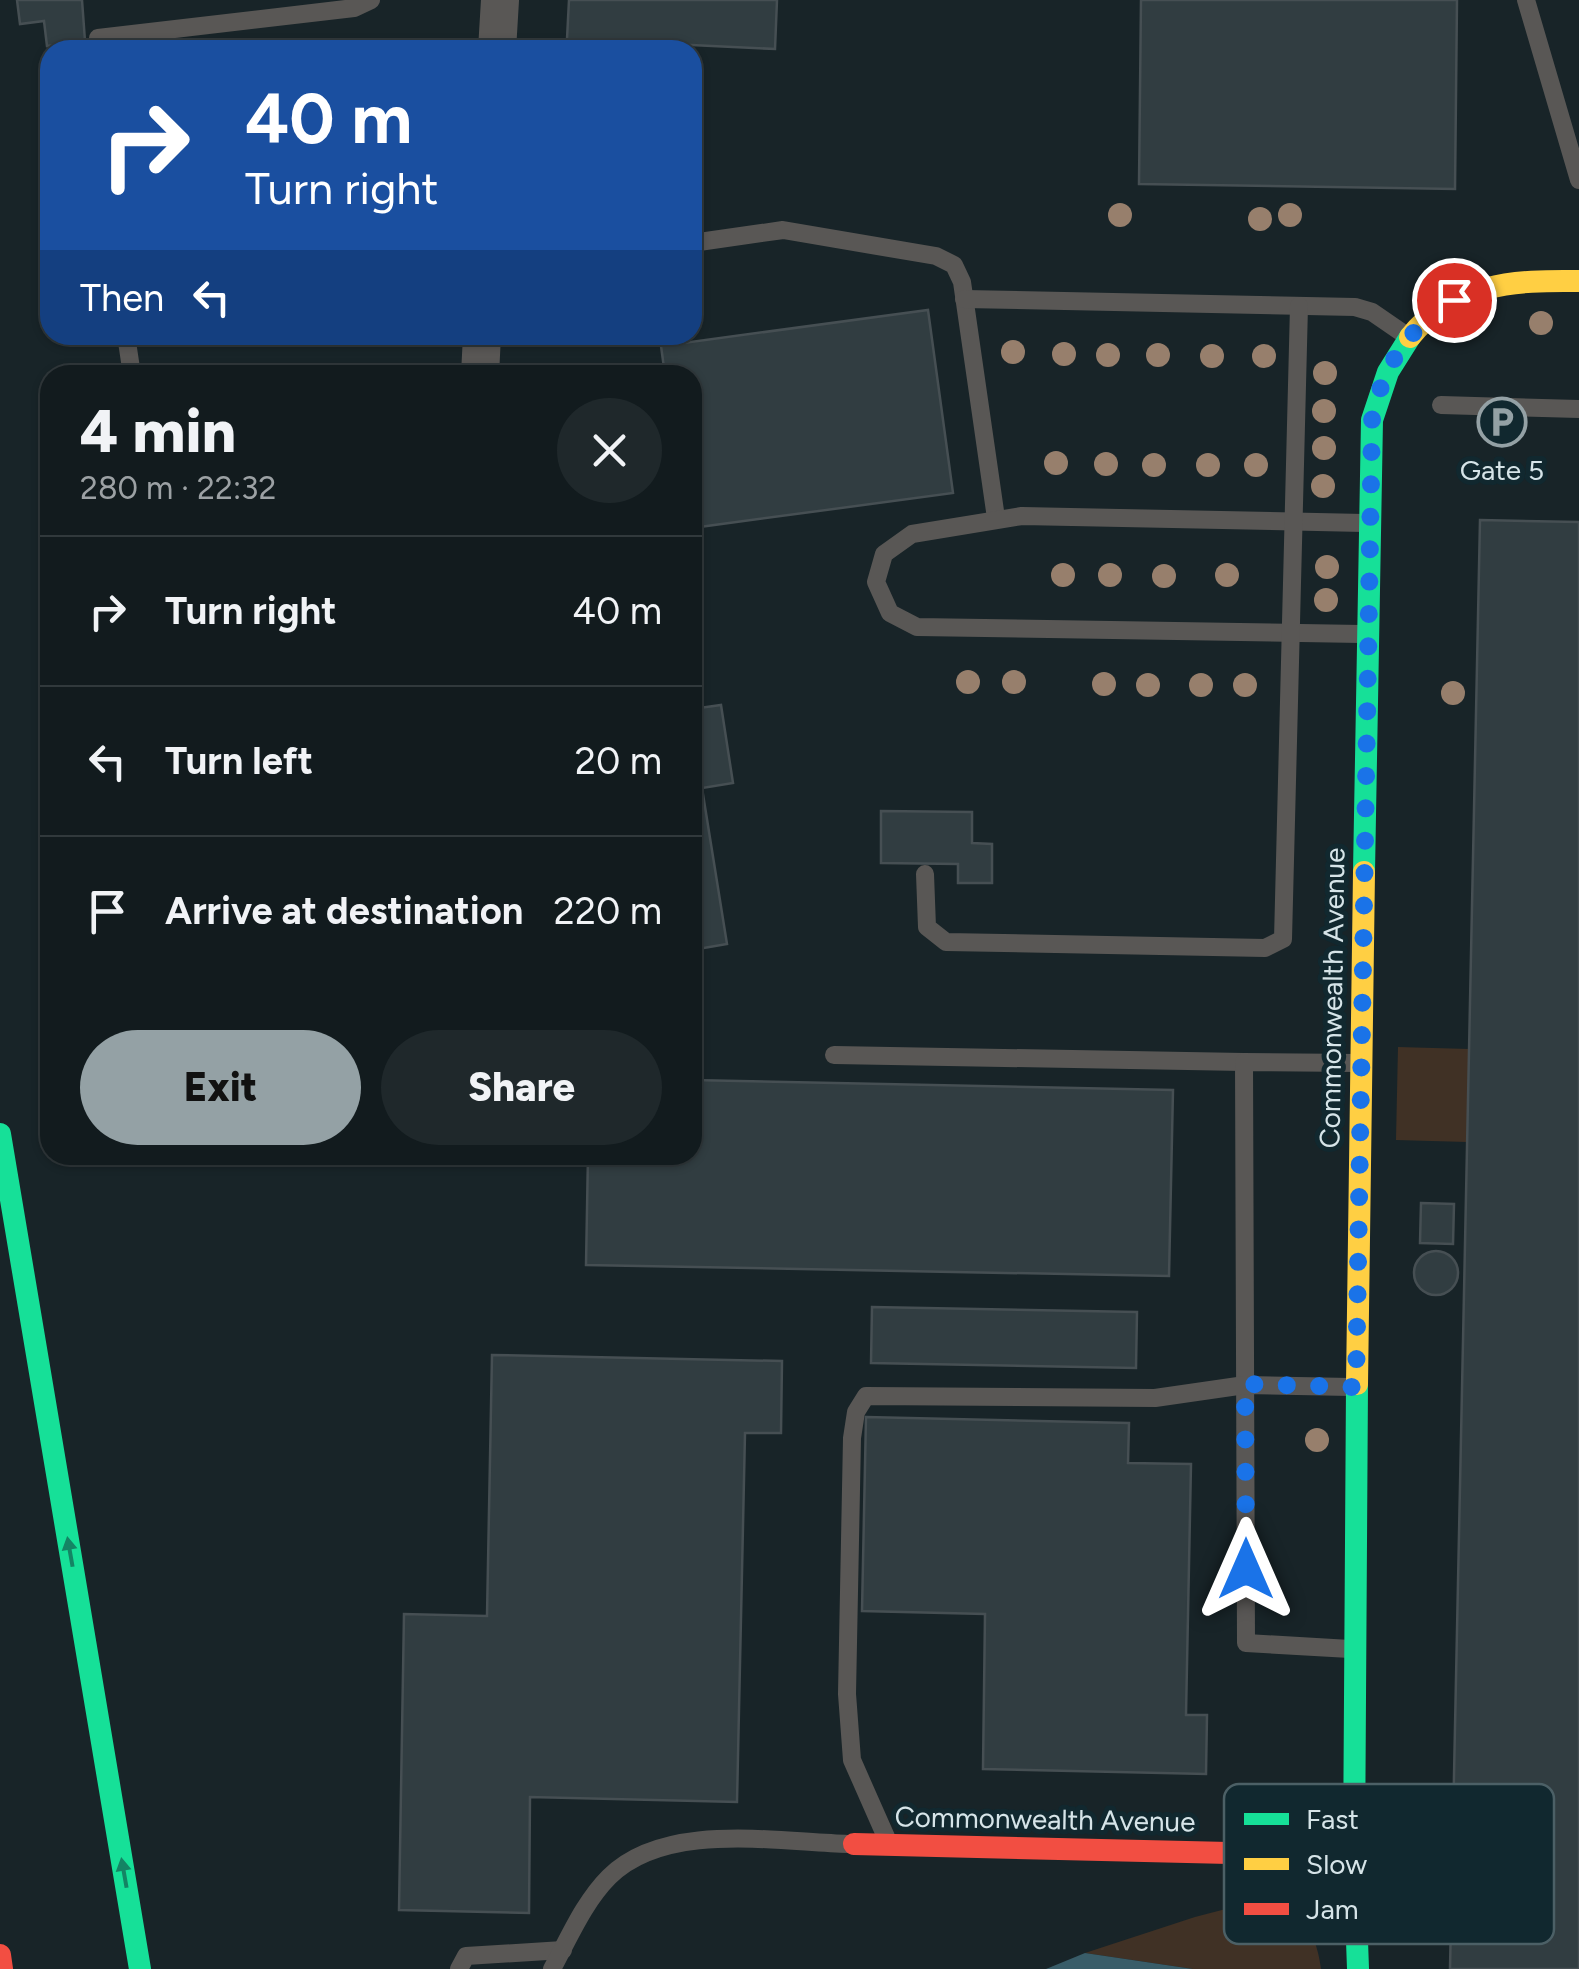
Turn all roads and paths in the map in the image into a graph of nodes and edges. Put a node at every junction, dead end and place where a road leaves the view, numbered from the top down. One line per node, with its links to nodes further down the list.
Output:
1 (371, 0): 4 (lane)
2 (500, 0): 5 (street)
3 (1526, 0): 6 (lane)
4 (98, 38)
5 (498, 40)
6 (1579, 180)
7 (702, 242): 9 (lane)
8 (1579, 281): 11 (main road, Commonwealth Avenue)
9 (964, 299): 10 (lane); 14 (lane)
10 (1299, 306): 11 (lane); 15 (lane)
11 (1409, 338): 16 (main road, Commonwealth Avenue)
12 (1441, 405): 13 (lane)
13 (1579, 409)
14 (996, 518): 15 (lane); 17 (lane)
15 (1295, 522): 16 (lane); 17 (lane)
16 (1370, 523): 18 (main road, Commonwealth Avenue)
17 (1292, 632): 18 (lane); 19 (lane)
18 (1368, 634): 22 (main road, Commonwealth Avenue)
19 (925, 874)
20 (834, 1055): 21 (lane)
21 (1244, 1062): 22 (lane); 24 (lane)
22 (1360, 1063): 25 (main road, Commonwealth Avenue)
23 (0, 1134): 35 (main road, one-way to 23)
24 (1245, 1384): 25 (lane); 26 (lane); 29 (lane)
25 (1356, 1387): 26 (main road, Commonwealth Avenue)
26 (1355, 1649): 27 (main road, Commonwealth Avenue)
27 (1354, 1784)
28 (854, 1844): 29 (main road, Commonwealth Avenue); 32 (lane)
29 (890, 1846): 30 (main road, Commonwealth Avenue)
30 (1224, 1853)
31 (1357, 1944): 38 (main road, Commonwealth Avenue)
32 (563, 1950): 36 (lane); 37 (lane)
33 (0, 1955): 34 (main road)
34 (2, 1969)
35 (140, 1969)
36 (459, 1969)
37 (552, 1969)
38 (1358, 1969)

